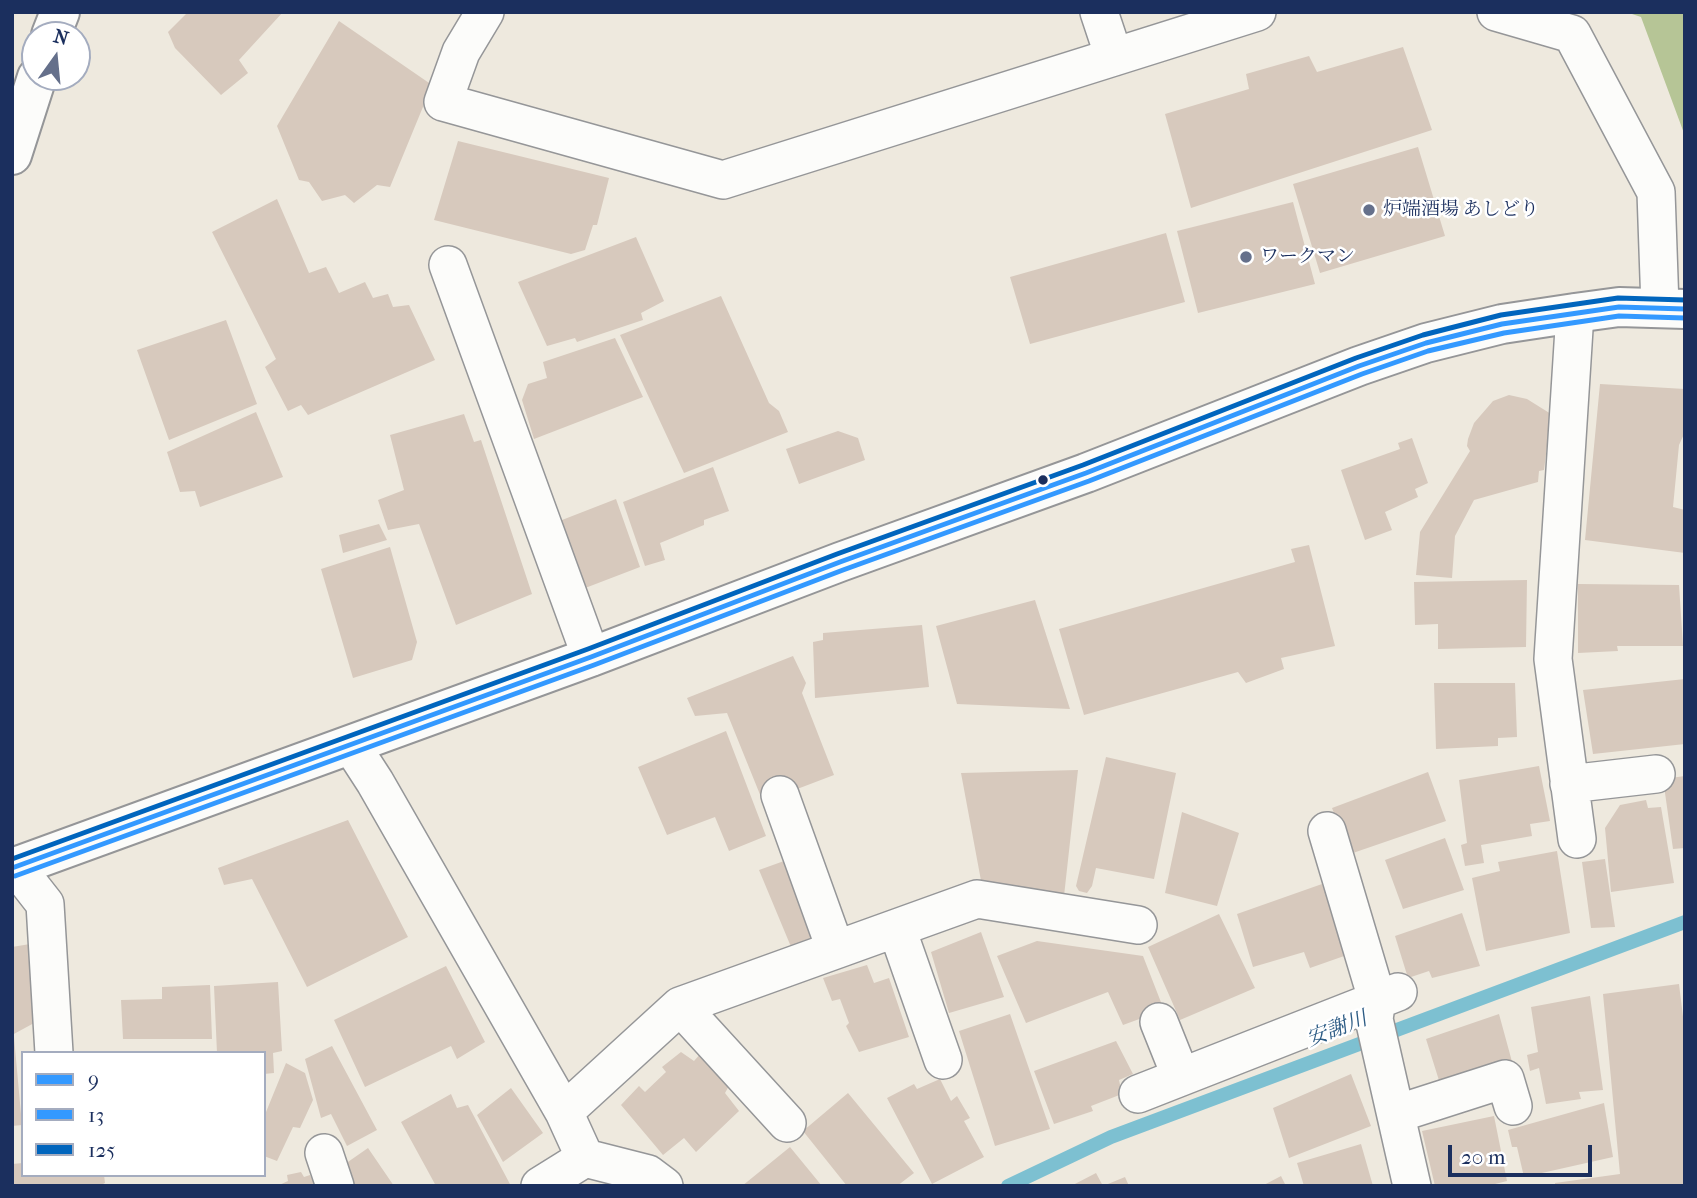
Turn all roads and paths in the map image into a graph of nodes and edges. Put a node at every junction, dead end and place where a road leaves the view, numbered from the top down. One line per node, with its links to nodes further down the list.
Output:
1 (485, 12): 5 (street)
2 (1099, 12): 5 (street)
3 (1257, 12): 5 (street)
4 (1496, 12): 9 (street)
5 (1114, 57)
6 (33, 91): 7 (main road)
7 (12, 156)
8 (448, 265): 11 (street)
9 (1676, 300): 10 (main road)
10 (1575, 313): 11 (main road); 14 (street)
11 (591, 657): 12 (main road)
12 (351, 745): 18 (main road); 30 (street)
13 (1656, 774): 14 (street)
14 (1569, 784): 17 (street)
15 (780, 795): 21 (street)
16 (1327, 831): 22 (street)
17 (1577, 839)
18 (13, 865): 25 (street)
19 (1138, 925): 20 (street)
20 (897, 929): 21 (street); 26 (street)
21 (835, 948): 23 (street)
22 (1385, 1003): 27 (street); 31 (street)
23 (680, 1006): 30 (street); 32 (street)
24 (1159, 1022): 27 (street)
25 (54, 1051)
26 (943, 1060)
27 (1181, 1077): 28 (street)
28 (1138, 1094)
29 (1513, 1106): 31 (street)
30 (564, 1111): 33 (street)
31 (1396, 1114): 36 (street)
32 (787, 1123)
33 (585, 1158): 34 (street); 35 (street)
34 (540, 1186)
35 (664, 1186)
36 (1412, 1186)

